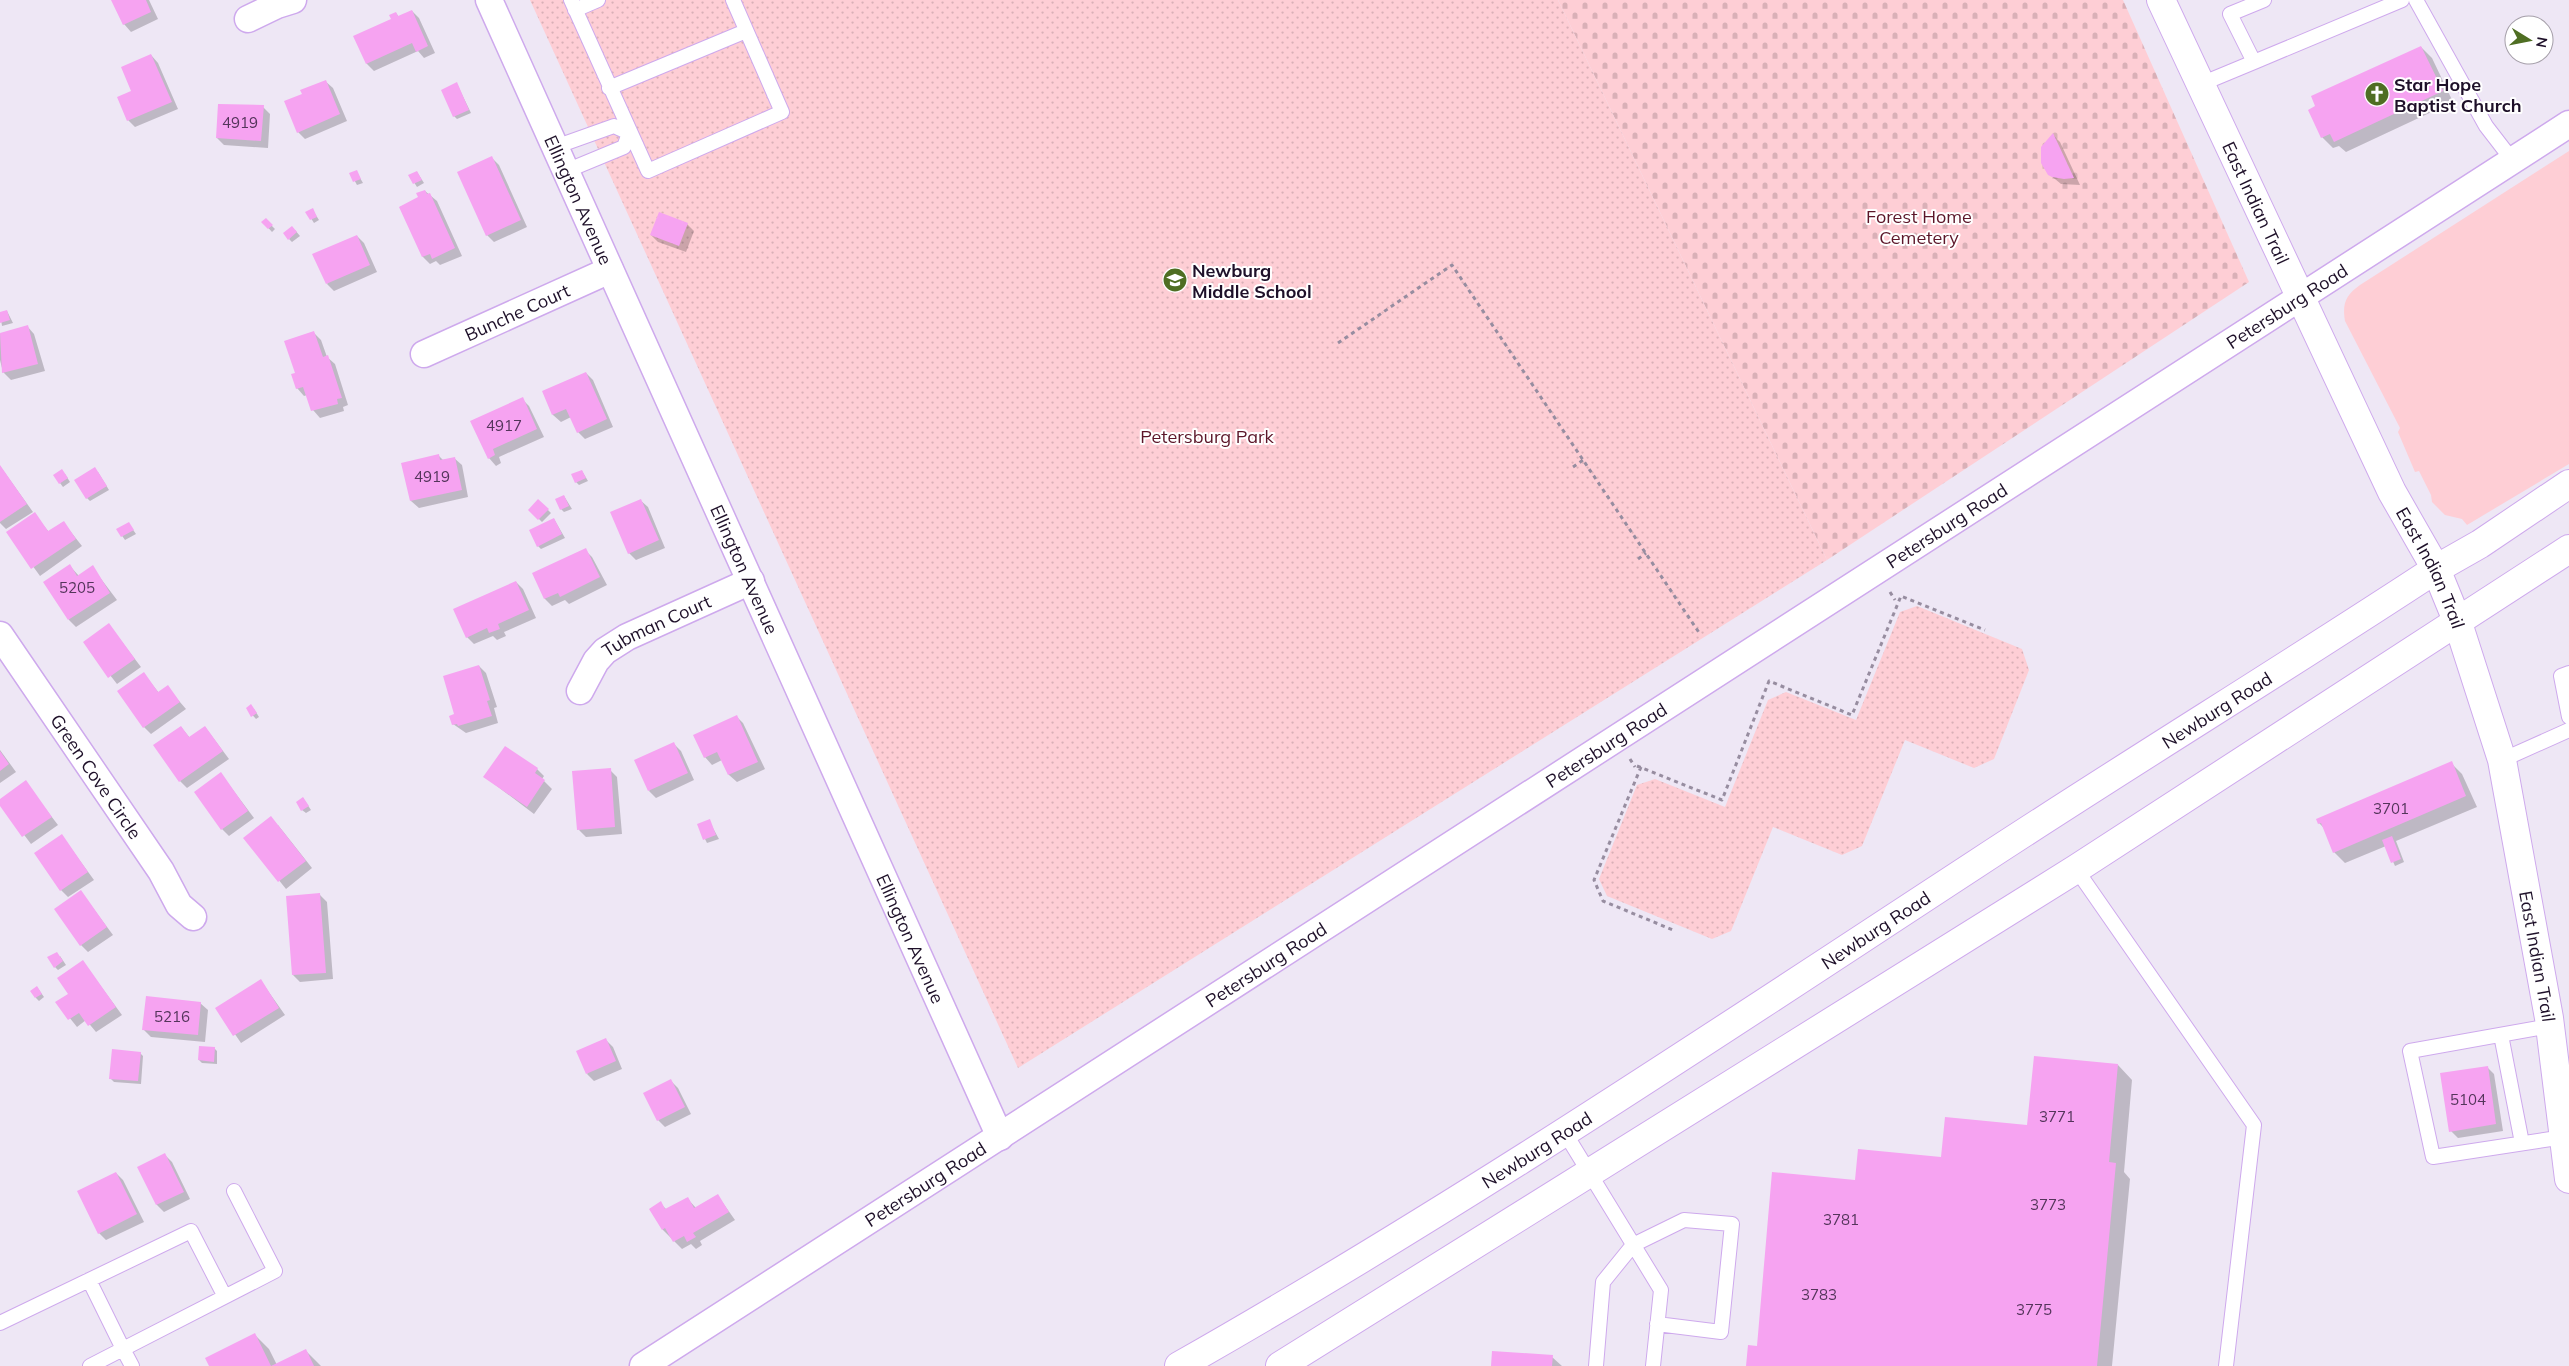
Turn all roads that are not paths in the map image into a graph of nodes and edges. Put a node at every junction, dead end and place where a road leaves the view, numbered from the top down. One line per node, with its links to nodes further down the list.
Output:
1 (293, 0): 10 (street)
2 (489, 0): 17 (street, Ellington Avenue)
3 (598, 0): 9 (lane)
4 (733, 0): 11 (lane)
5 (2161, 0): 13 (main road, East Indian Trail)
6 (2264, 0): 12 (lane)
7 (2402, 0): 12 (lane)
8 (2416, 0): 18 (lane)
9 (573, 5): 14 (lane)
10 (248, 19)
11 (746, 30): 14 (lane); 16 (lane)
12 (2254, 62): 13 (lane)
13 (2201, 84): 21 (main road, East Indian Trail)
14 (609, 88): 16 (lane)
15 (2569, 124): 18 (street, Petersburg Road)
16 (629, 133): 17 (lane); 19 (lane)
17 (555, 147): 19 (street, Ellington Avenue)
18 (2513, 160): 21 (street, Petersburg Road)
19 (566, 171): 20 (street, Ellington Avenue)
20 (610, 270): 22 (street, Bunche Court); 26 (street, Ellington Avenue)
21 (2300, 298): 25 (main road, East Indian Trail); 40 (street, Petersburg Road)
22 (424, 354)
23 (2569, 484): 25 (main road, Newburg Road)
24 (2569, 549): 27 (main road)
25 (2436, 568): 27 (main road, East Indian Trail); 39 (main road, Newburg Road)
26 (751, 581): 30 (street, Tubman Court); 40 (street, Ellington Avenue)
27 (2458, 622): 33 (main road, East Indian Trail); 34 (main road)
28 (0, 635): 35 (street, Green Cove Circle)
29 (2569, 673): 31 (lane)
30 (580, 691)
31 (2569, 717)
32 (2569, 730): 33 (lane)
33 (2502, 760): 36 (main road, East Indian Trail)
34 (2076, 869): 43 (main road); 59 (lane)
35 (193, 917)
36 (2550, 1026): 37 (lane); 38 (main road, East Indian Trail)
37 (2501, 1035): 42 (lane); 42 (lane)
38 (2563, 1071): 41 (main road, East Indian Trail)
39 (1565, 1133): 43 (lane); 56 (main road, Newburg Road)
40 (1000, 1137): 55 (street, Petersburg Road)
41 (2564, 1137): 42 (lane); 44 (main road, East Indian Trail)
42 (2522, 1143)
43 (1589, 1172): 46 (lane); 52 (main road)
44 (2569, 1179)
45 (234, 1191): 48 (lane)
46 (1634, 1245): 50 (lane); 50 (lane); 57 (lane)
47 (89, 1280): 48 (lane); 49 (lane); 51 (lane)
48 (224, 1295): 51 (lane)
49 (0, 1323)
50 (1657, 1324): 58 (lane)
51 (124, 1349): 53 (lane); 54 (lane)
52 (1291, 1363)
53 (90, 1366)
54 (132, 1366)
55 (643, 1366)
56 (1179, 1366)
57 (1596, 1366)
58 (1653, 1366)
59 (2226, 1366)

